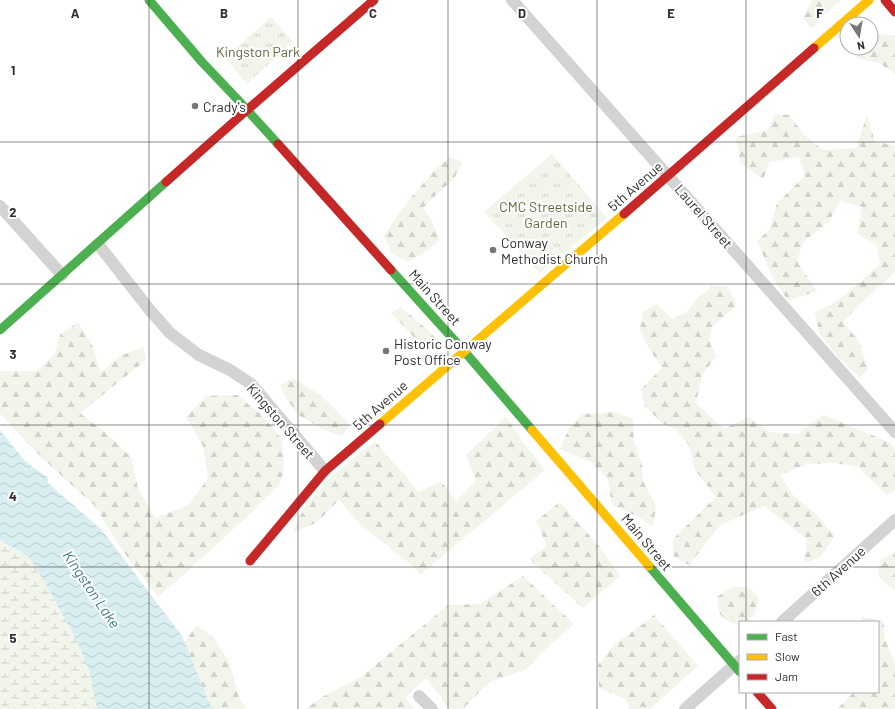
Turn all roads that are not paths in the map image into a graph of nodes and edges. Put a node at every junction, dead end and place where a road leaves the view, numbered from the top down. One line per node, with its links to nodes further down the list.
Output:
1 (149, 0): 7 (main road, Main Street)
2 (374, 0): 7 (main road)
3 (512, 0): 8 (street, Laurel Street)
4 (869, 0): 8 (main road, 5th Avenue)
5 (885, 0): 6 (main road)
6 (895, 12)
7 (247, 110): 10 (main road); 13 (main road, Main Street)
8 (669, 176): 13 (main road, 5th Avenue); 14 (street, Laurel Street)
9 (0, 206): 11 (street)
10 (98, 244): 11 (main road); 15 (street, Kingston Street)
11 (62, 275): 12 (main road)
12 (0, 330)
13 (464, 351): 15 (main road, 5th Avenue); 19 (main road, Main Street)
14 (895, 432)
15 (324, 471): 17 (main road, 5th Avenue)
16 (895, 520): 18 (street, 6th Avenue)
17 (250, 561)
18 (783, 621)
19 (738, 666): 23 (street)
20 (758, 693): 24 (main road)
21 (419, 696): 22 (street)
22 (432, 709)
23 (685, 709)
24 (772, 709)

